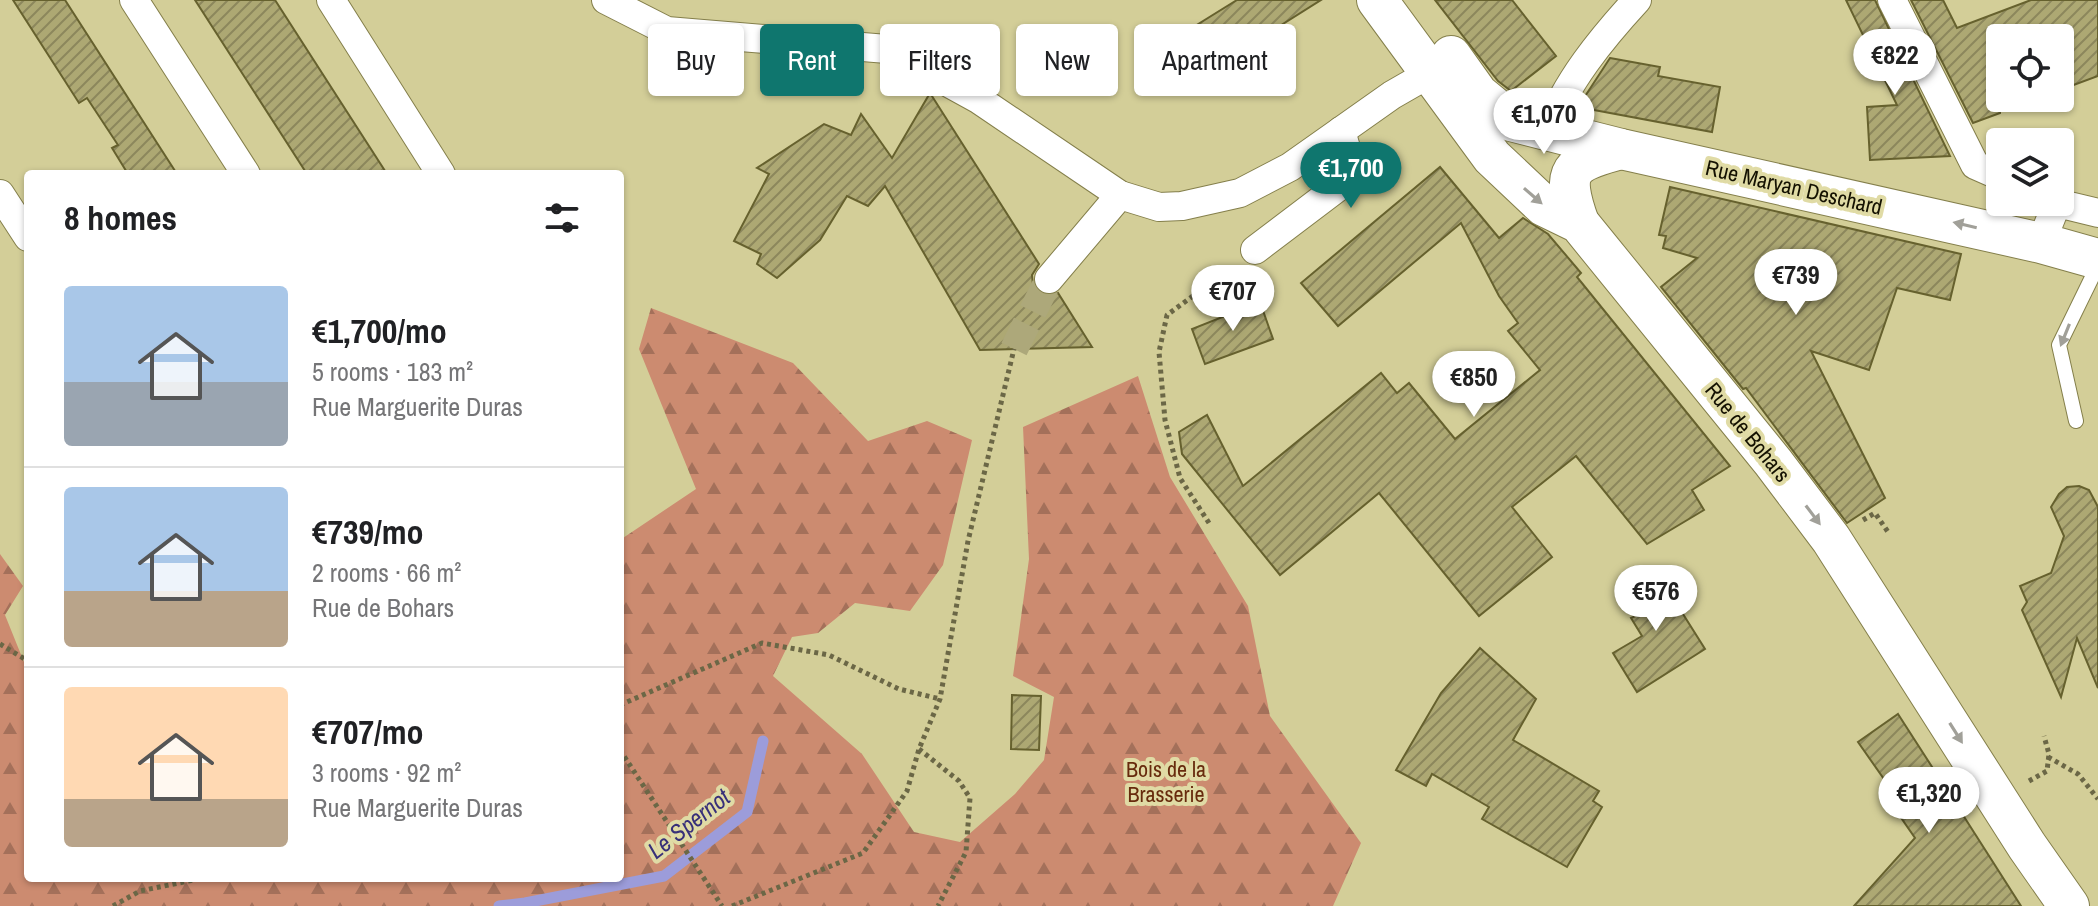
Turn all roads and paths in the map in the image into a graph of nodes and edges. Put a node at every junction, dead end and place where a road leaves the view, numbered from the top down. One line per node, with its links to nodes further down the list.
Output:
1 (134, 0): 12 (street)
2 (331, 0): 13 (street)
3 (606, 0): 16 (street)
4 (1377, 0): 8 (main road, Rue de Bohars)
5 (1412, 0): 8 (main road, Rue de Bohars)
6 (1637, 0): 10 (street)
7 (1892, 0): 14 (street)
8 (1442, 66): 9 (street); 10 (main road, Rue de Bohars); 20 (main road, Rue de Bohars, one-way to 20)
9 (1341, 131): 16 (street); 23 (street)
10 (1548, 131): 11 (main road, Rue Maryan Deschard)
11 (1621, 149): 20 (main road); 22 (main road, Rue Maryan Deschard, one-way to 11)
12 (243, 170)
13 (438, 170)
14 (1986, 170)
15 (0, 194): 21 (street)
16 (1120, 195): 25 (street)
17 (2074, 207): 18 (street)
18 (2098, 213)
19 (2051, 216): 22 (street)
20 (1579, 223): 44 (main road, Rue de Bohars, one-way to 44)
21 (24, 231)
22 (2041, 243): 24 (main road, Rue Maryan Deschard)
23 (1255, 250): 28 (path)
24 (2098, 262): 27 (lane, one-way to 27)
25 (1049, 279)
26 (1014, 349): 31 (path)
27 (2076, 421)
28 (1209, 523)
29 (0, 644): 30 (path)
30 (24, 659)
31 (940, 699): 32 (path); 34 (path)
32 (624, 703)
33 (2044, 736): 36 (path)
34 (919, 749): 42 (path); 43 (path)
35 (624, 756): 41 (path)
36 (2048, 757): 37 (path); 38 (path)
37 (2047, 771)
38 (2098, 799)
39 (184, 882): 40 (path)
40 (113, 906)
41 (722, 906)
42 (732, 906)
43 (938, 906)
44 (2069, 906)

